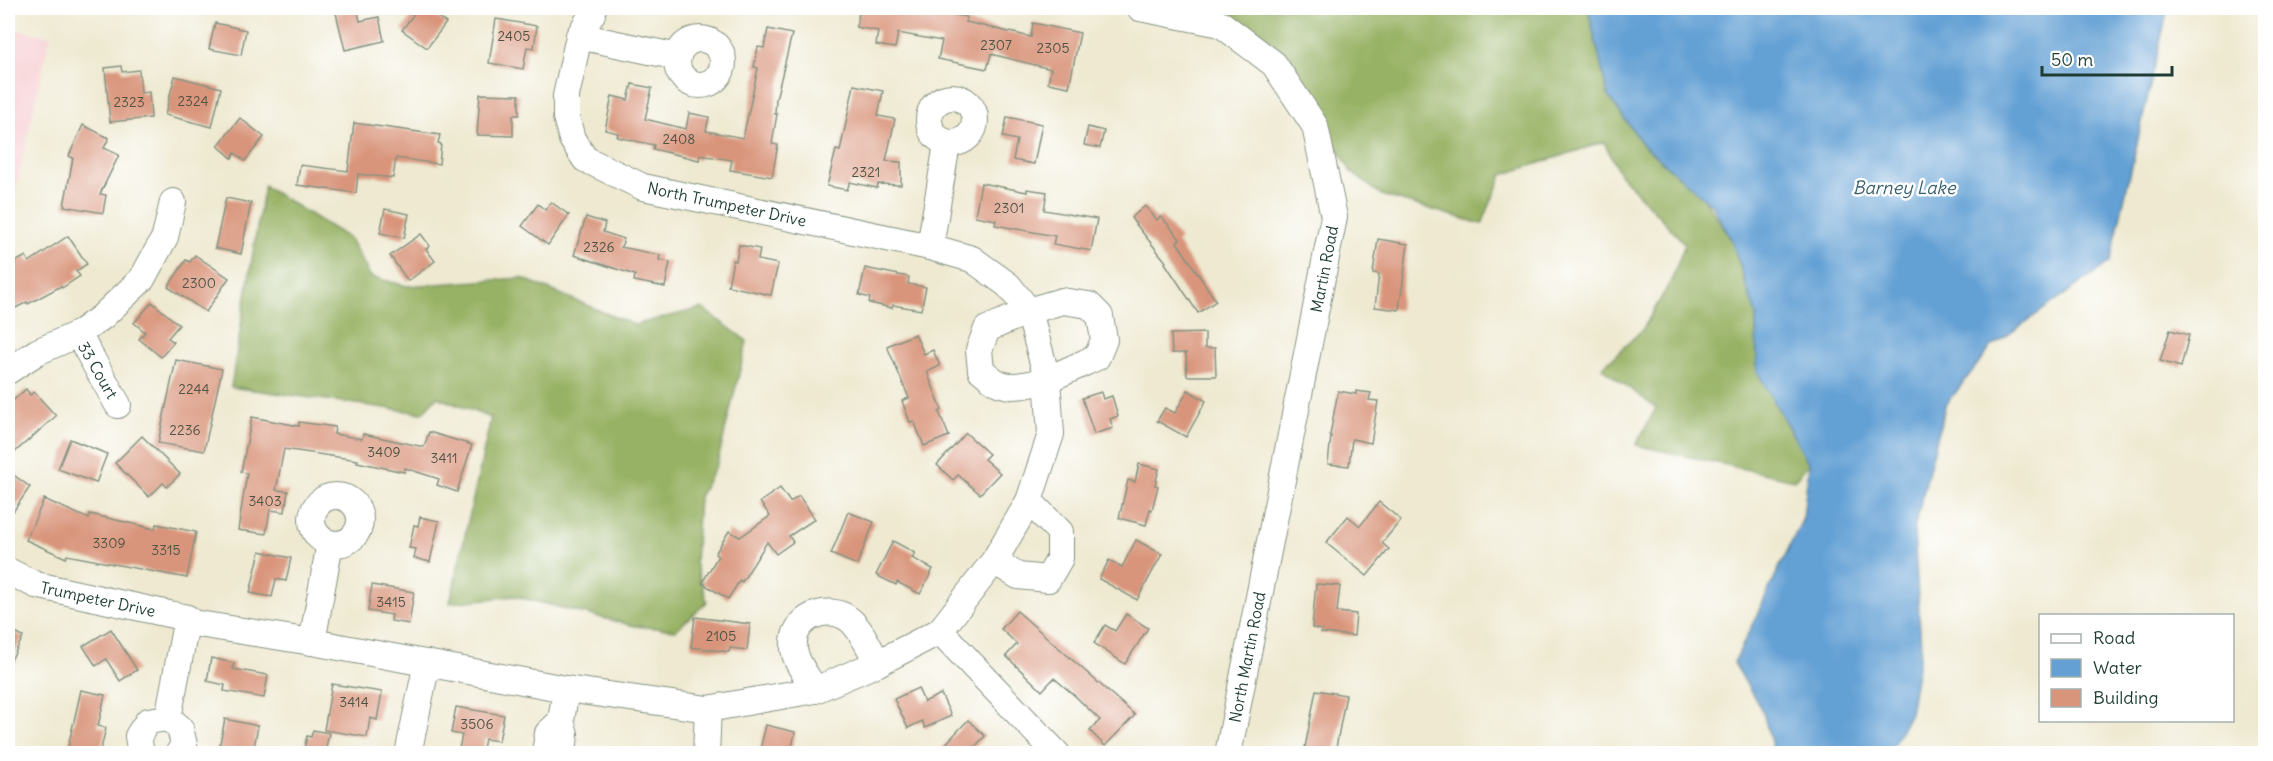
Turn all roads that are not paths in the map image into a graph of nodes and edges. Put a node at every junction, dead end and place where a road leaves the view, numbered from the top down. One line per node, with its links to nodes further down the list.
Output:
1 (572, 8): 4 (street, North Trumpeter Drive)
2 (593, 8): 4 (street, North Trumpeter Drive)
3 (1140, 8): 16 (street, Martin Road)
4 (579, 36): 5 (street); 8 (street, North Trumpeter Drive)
5 (678, 57)
6 (947, 144): 8 (street)
7 (173, 202): 10 (street)
8 (930, 247): 9 (street, North Trumpeter Drive)
9 (1029, 311): 12 (street, North Trumpeter Drive); 12 (street); 12 (street)
10 (78, 334): 11 (street); 13 (street, 33 Court)
11 (8, 371)
12 (1047, 378): 14 (street, North Trumpeter Drive)
13 (118, 405)
14 (1029, 501): 17 (street, North Trumpeter Drive); 17 (street)
15 (330, 543): 21 (street)
16 (1265, 560): 36 (street, North Martin Road)
17 (994, 561): 20 (street, North Trumpeter Drive)
18 (8, 571): 19 (street, Trumpeter Drive)
19 (186, 622): 21 (street, Trumpeter Drive); 27 (street)
20 (940, 631): 23 (street, North Trumpeter Drive); 35 (street)
21 (312, 642): 22 (street, Trumpeter Drive)
22 (426, 663): 24 (street, Trumpeter Drive); 31 (street)
23 (878, 663): 25 (street, North Trumpeter Drive); 25 (street)
24 (566, 689): 26 (street, North Trumpeter Drive); 28 (street)
25 (815, 690): 26 (street, North Trumpeter Drive)
26 (708, 709): 34 (street)
27 (168, 718): 29 (street); 30 (street)
28 (561, 721): 32 (street); 33 (street)
29 (141, 753)
30 (178, 753)
31 (408, 753)
32 (545, 753)
33 (563, 753)
34 (706, 753)
35 (1057, 753)
36 (1228, 753)

